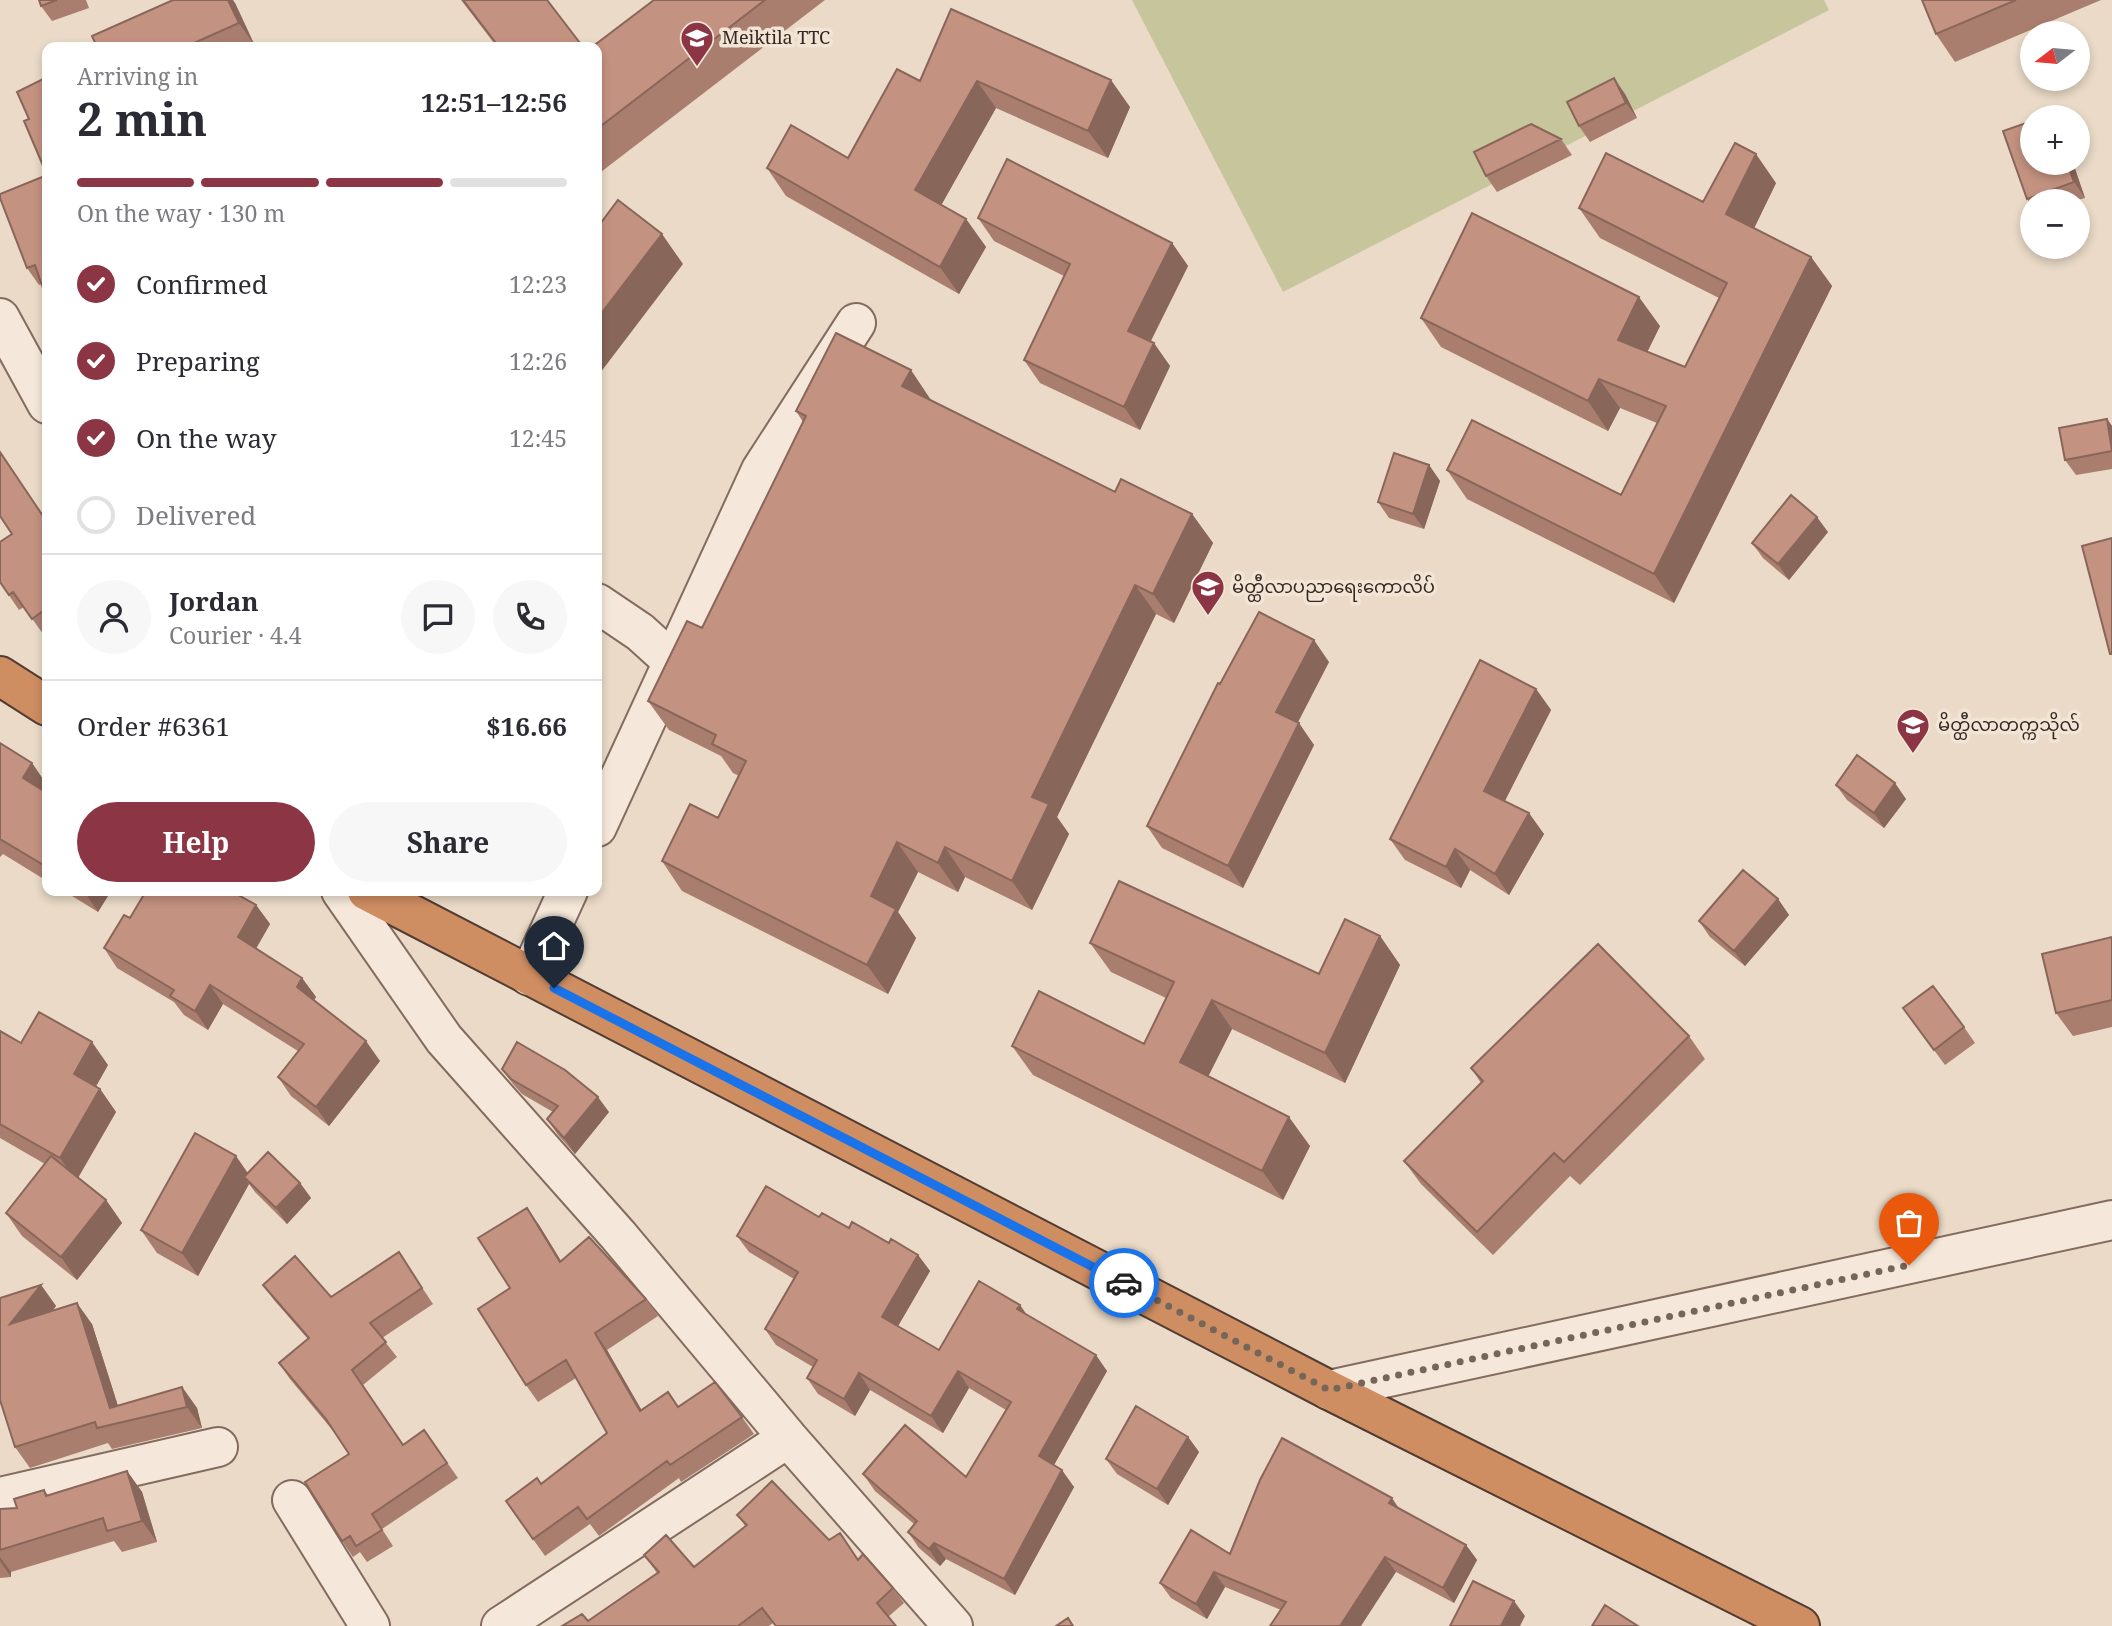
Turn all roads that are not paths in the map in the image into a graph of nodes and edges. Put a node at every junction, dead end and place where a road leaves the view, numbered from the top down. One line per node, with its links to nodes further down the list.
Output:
1 (0, 318): 3 (street)
2 (856, 323): 5 (street)
3 (42, 395)
4 (602, 606): 5 (street)
5 (673, 661): 8 (street)
6 (0, 676): 7 (highway)
7 (42, 703)
8 (602, 816)
9 (344, 896): 15 (street)
10 (376, 896): 12 (highway)
11 (566, 896): 12 (street)
12 (529, 975): 14 (highway)
13 (2112, 1220): 14 (street)
14 (1329, 1390): 22 (highway)
15 (788, 1438): 20 (street); 21 (street)
16 (218, 1447): 17 (street)
17 (0, 1497)
18 (292, 1500): 19 (street)
19 (370, 1626)
20 (501, 1626)
21 (953, 1626)
22 (1800, 1626)

